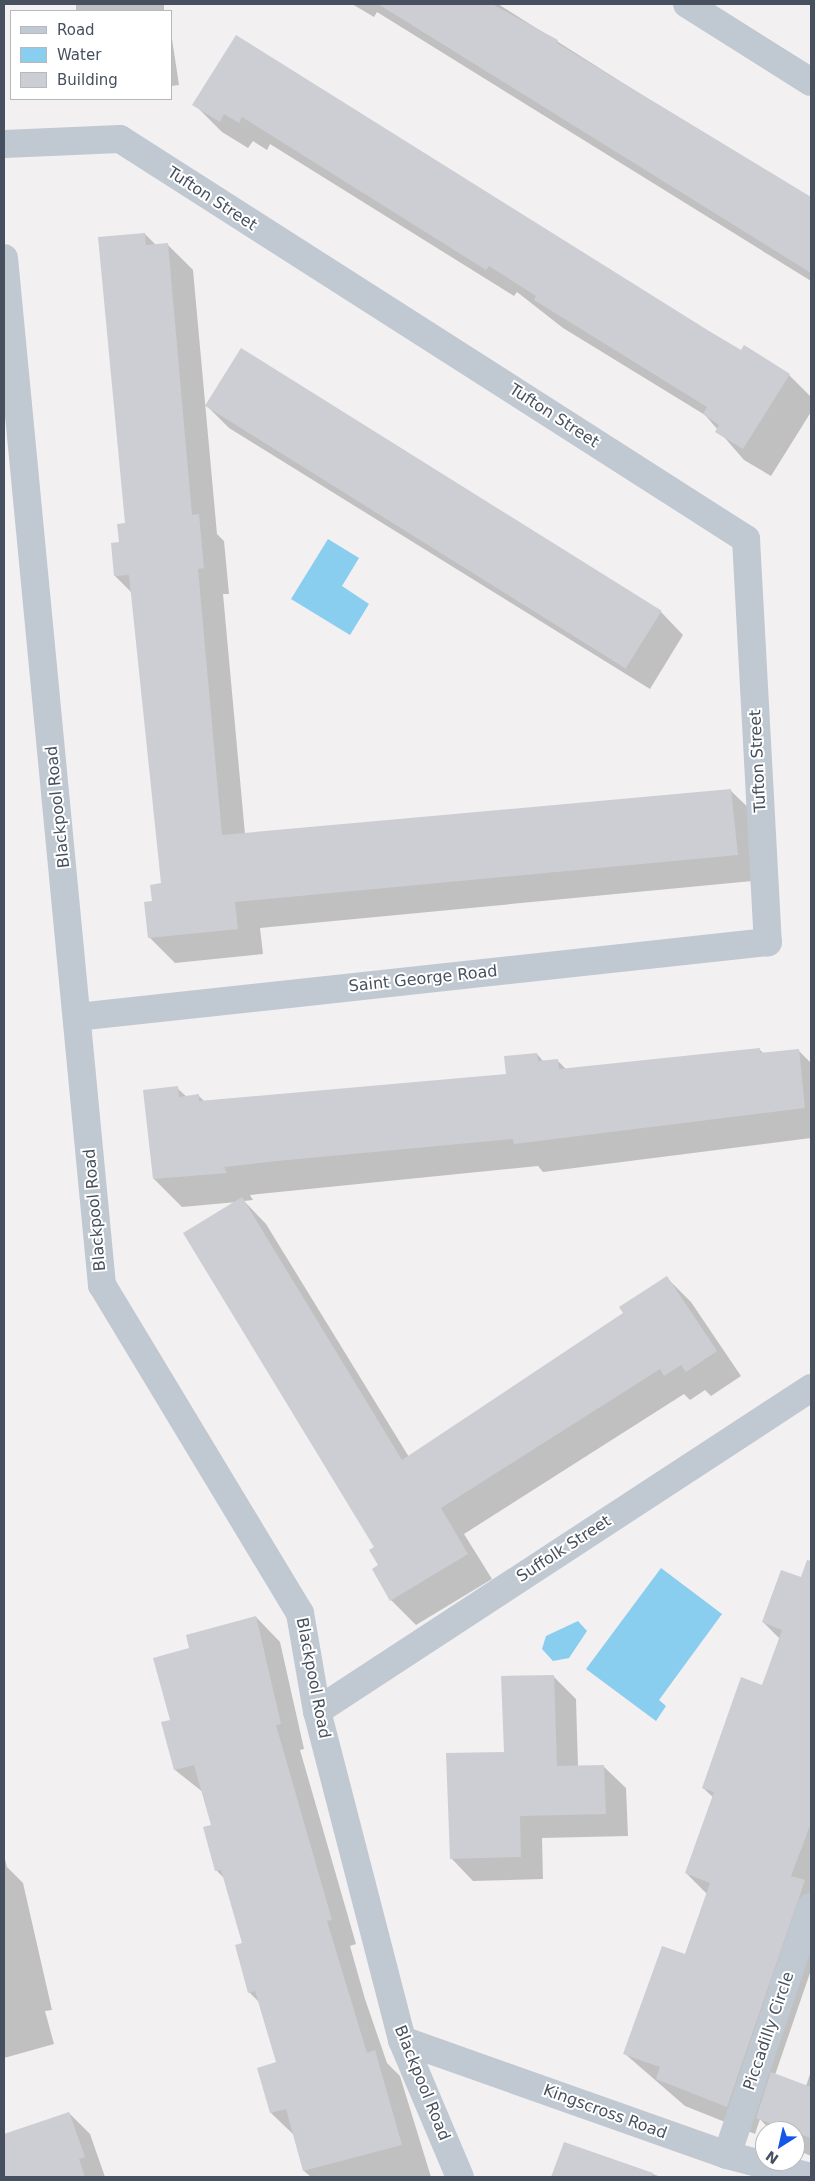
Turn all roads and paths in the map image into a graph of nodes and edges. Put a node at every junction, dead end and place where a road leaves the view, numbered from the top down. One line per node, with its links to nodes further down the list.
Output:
1 (687, 4): 2 (street)
2 (811, 82)
3 (4, 144): 5 (street, Tufton Street)
4 (4, 258): 6 (street, Blackpool Road)
5 (768, 942): 6 (street, Saint George Road)
6 (78, 1017): 8 (street, Blackpool Road)
7 (811, 1388): 8 (street, Suffolk Street)
8 (317, 1711): 10 (street, Blackpool Road)
9 (811, 1907): 11 (street, Piccadilly Circle)
10 (402, 2040): 11 (street, Kingscross Road); 12 (street, Blackpool Road)
11 (727, 2155): 13 (street, Kingscross Road)
12 (460, 2177)
13 (811, 2177)

